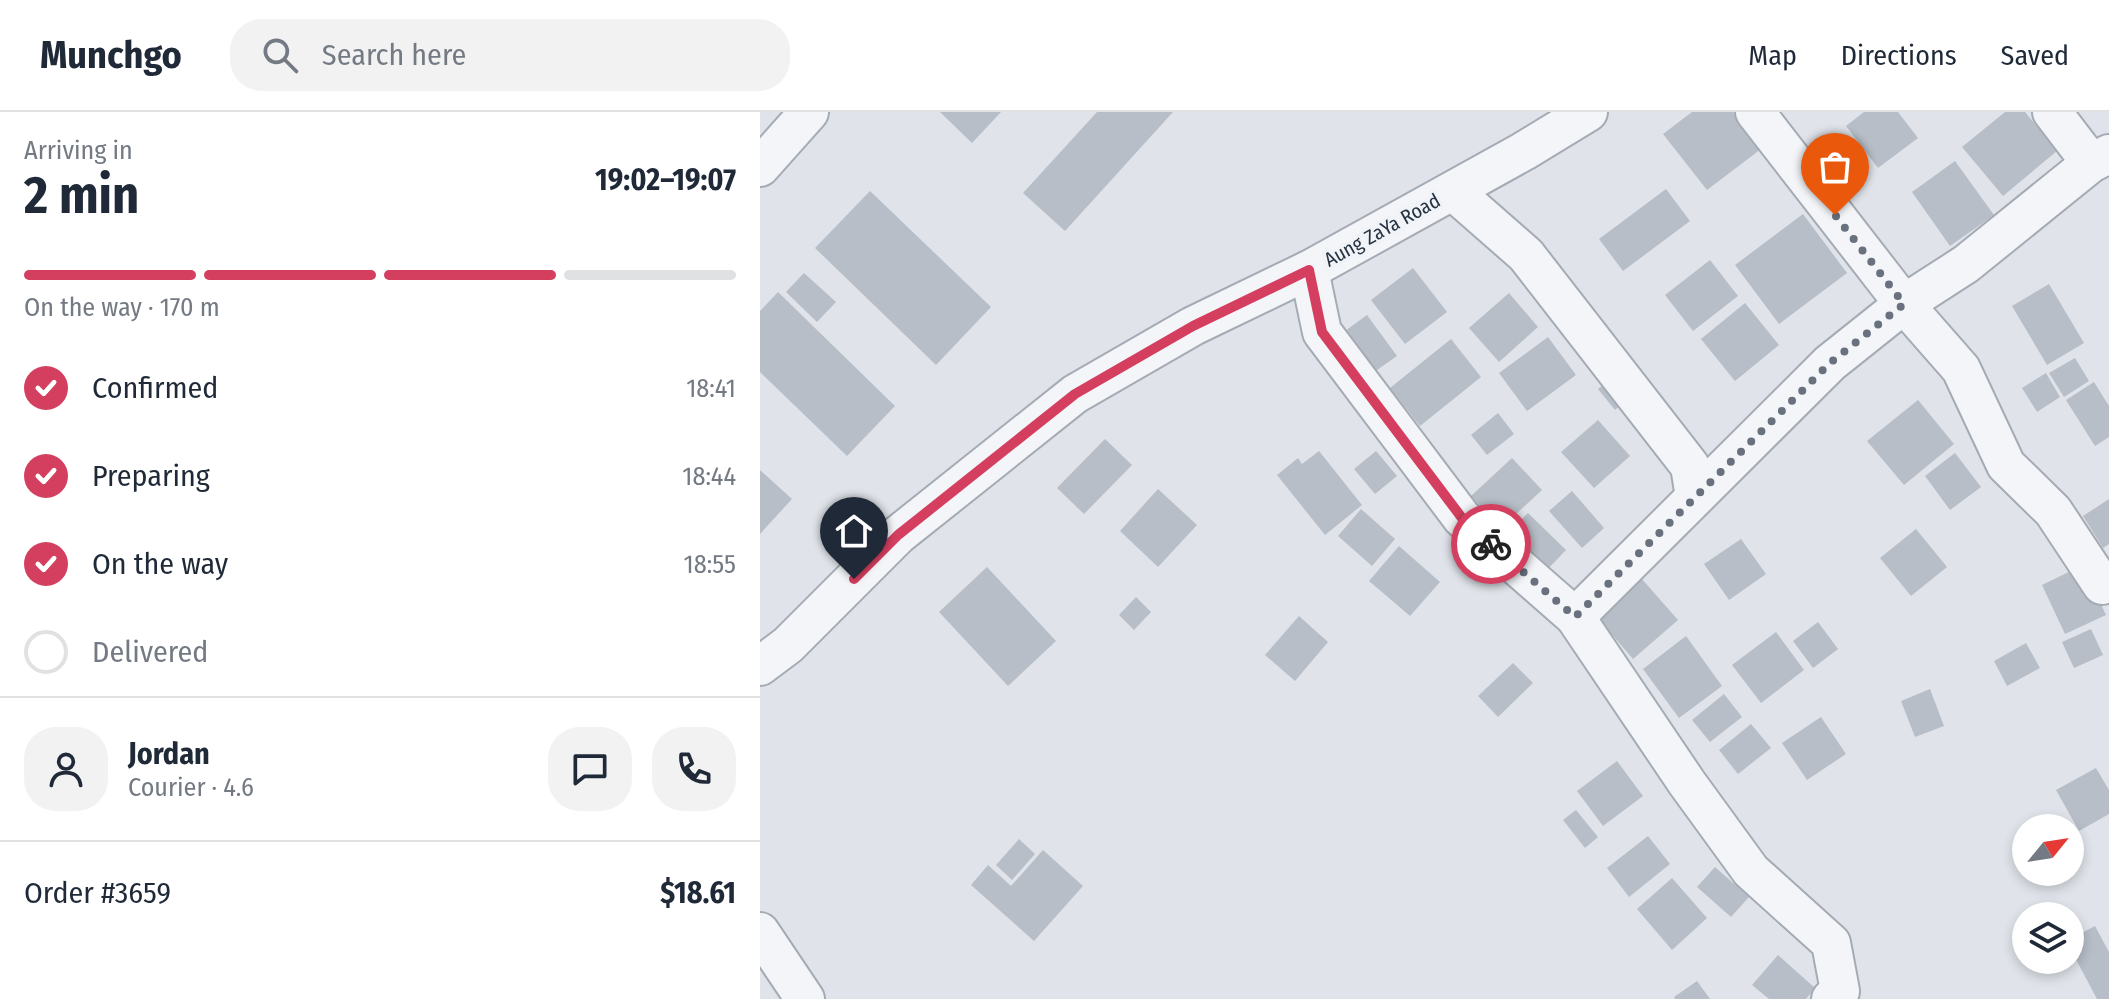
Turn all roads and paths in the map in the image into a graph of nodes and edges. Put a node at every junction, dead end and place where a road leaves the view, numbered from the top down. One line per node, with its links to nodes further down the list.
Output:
1 (809, 112): 6 (street)
2 (1588, 112): 7 (street, Aung ZaYa Road)
3 (1755, 112): 9 (street)
4 (2052, 112): 5 (street)
5 (2100, 159): 9 (street)
6 (760, 167)
7 (1453, 191): 8 (street, Aung ZaYa Road); 10 (street)
8 (1309, 270): 12 (street); 13 (street, Aung ZaYa Road)
9 (1904, 304): 10 (street); 11 (street)
10 (1695, 497): 12 (street)
11 (2102, 585)
12 (1575, 617): 16 (street)
13 (760, 666)
14 (760, 932): 15 (street)
15 (805, 999)
16 (1831, 999)

